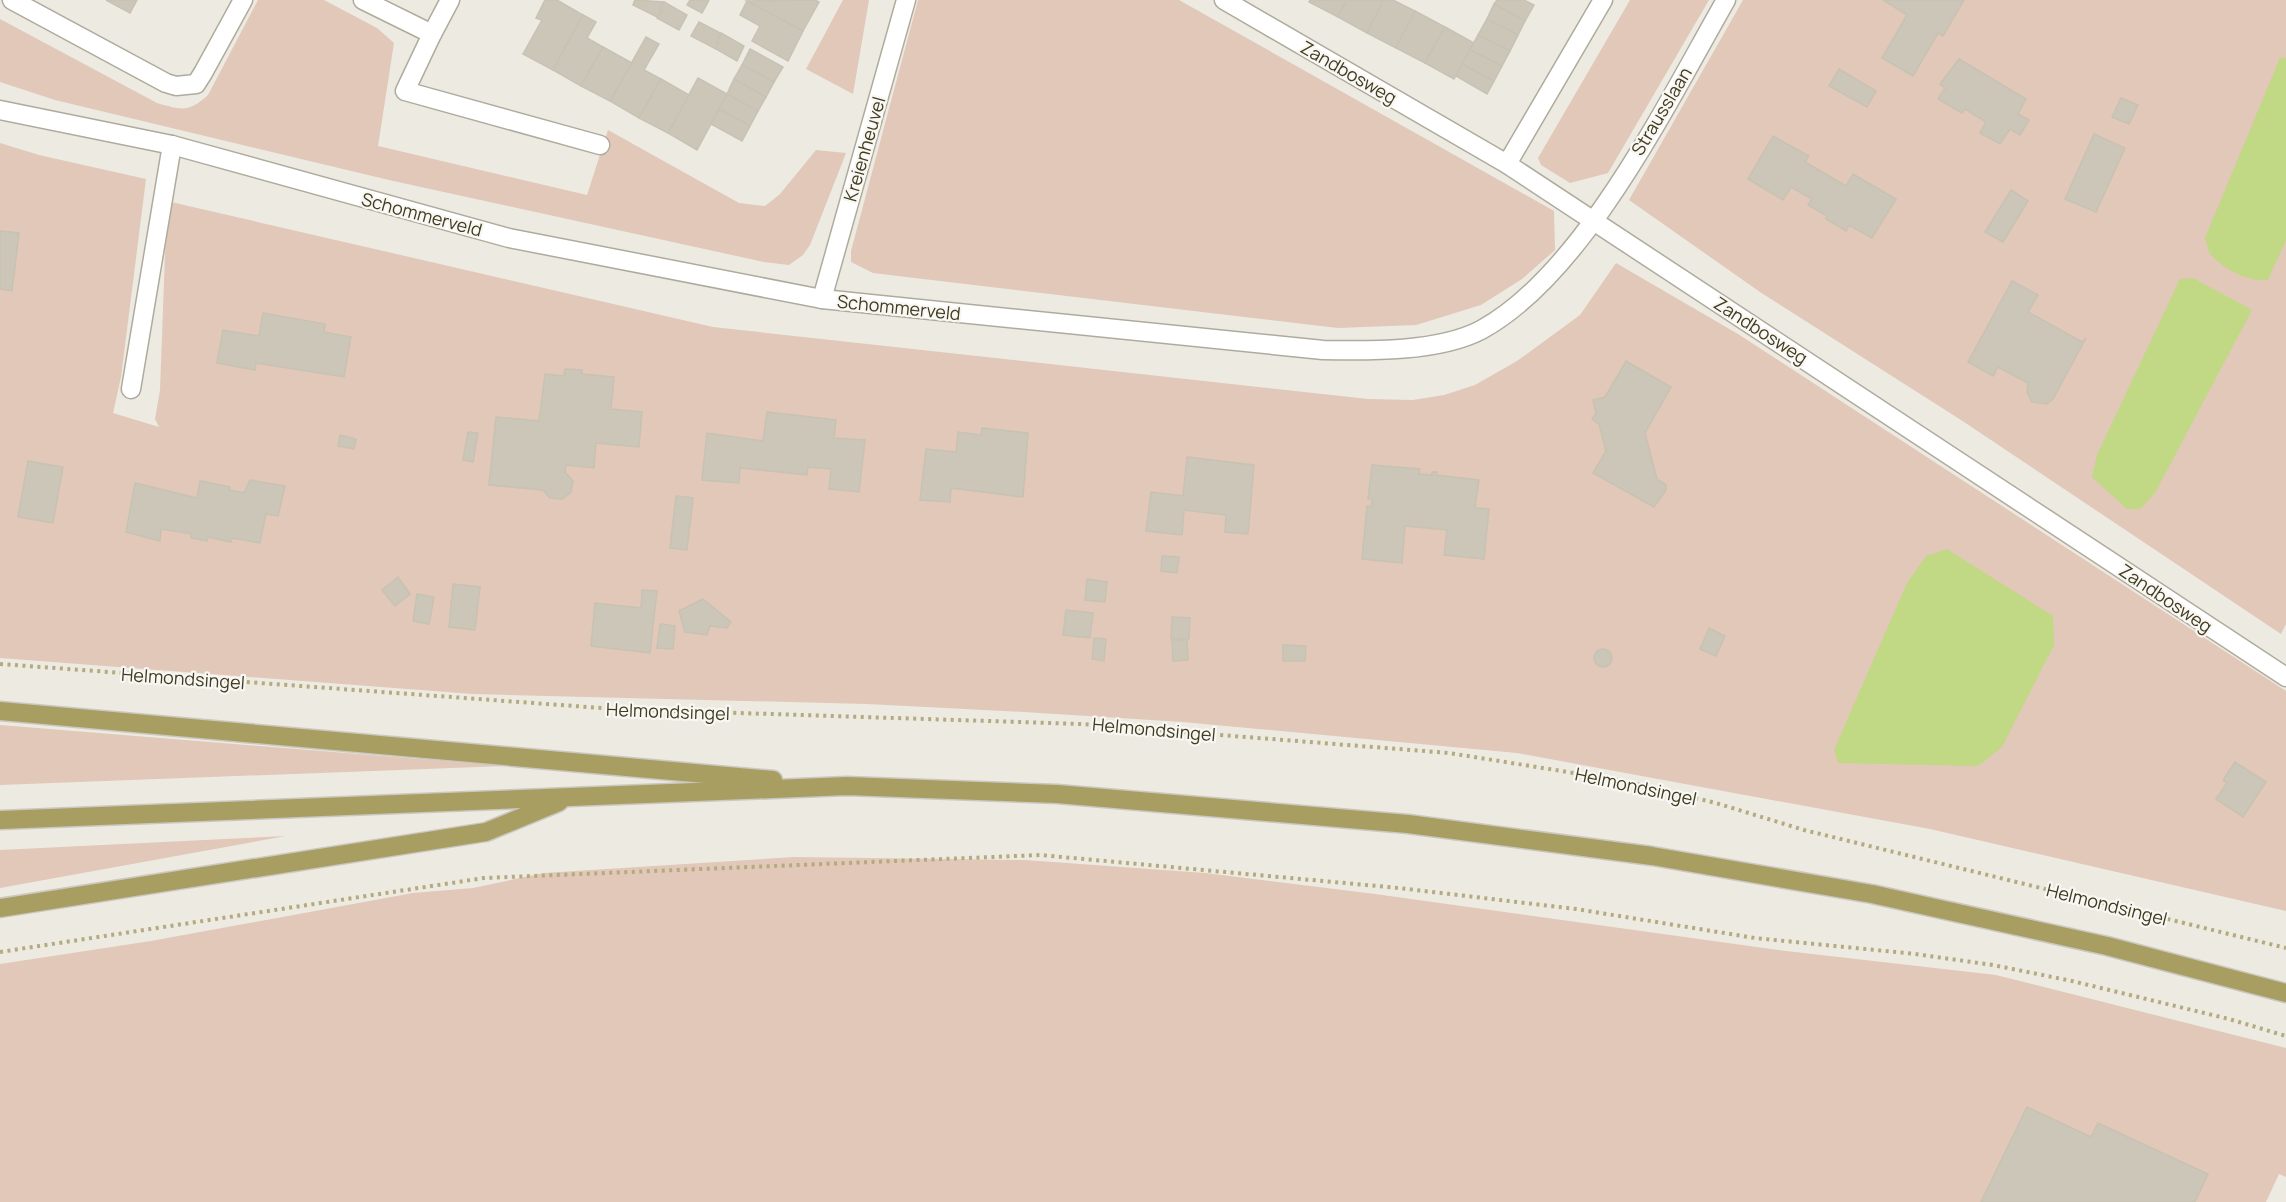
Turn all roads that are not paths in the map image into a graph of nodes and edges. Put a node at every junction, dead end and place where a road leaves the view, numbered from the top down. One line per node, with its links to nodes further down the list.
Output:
1 (12, 0): 2 (street)
2 (243, 0)
3 (363, 0): 9 (street)
4 (450, 0): 9 (street)
5 (906, 0): 15 (street, Kreienheuvel)
6 (1224, 0): 13 (street, Zandbosweg)
7 (1603, 0): 13 (street)
8 (1726, 0): 14 (street, Strausslaan)
9 (432, 34): 12 (street)
10 (0, 110): 11 (street, Schommerveld)
11 (171, 145): 15 (street, Schommerveld); 16 (street)
12 (600, 145)
13 (1507, 164): 14 (street, Zandbosweg)
14 (1594, 220): 15 (street, Schommerveld); 17 (street, Zandbosweg)
15 (822, 299)
16 (131, 389)
17 (2286, 677)
18 (0, 711): 19 (main road)
19 (847, 786): 20 (main road); 23 (main road)
20 (572, 797): 21 (main road); 22 (main road)
21 (0, 820)
22 (0, 908)
23 (2286, 993)

